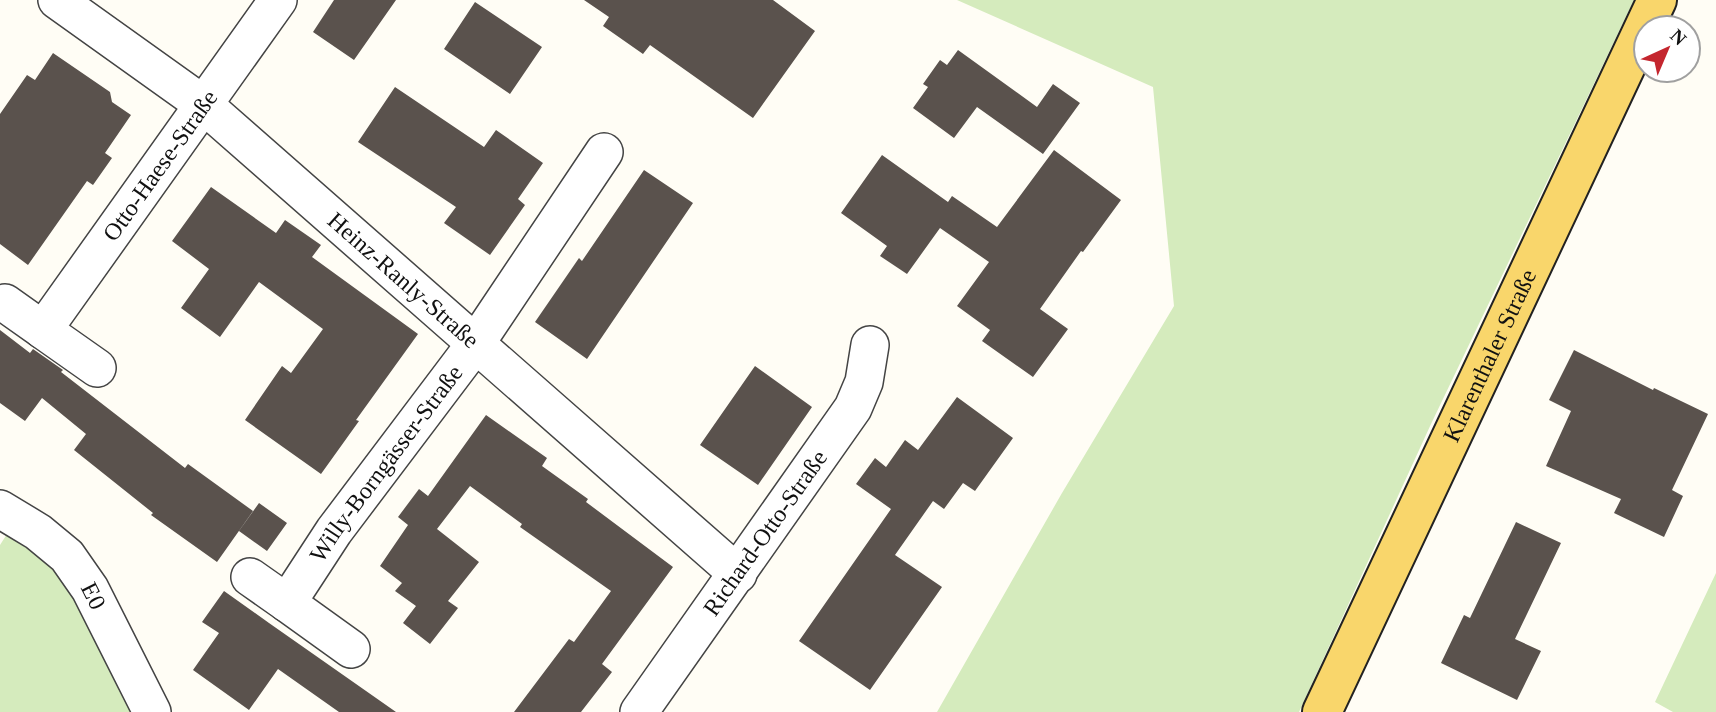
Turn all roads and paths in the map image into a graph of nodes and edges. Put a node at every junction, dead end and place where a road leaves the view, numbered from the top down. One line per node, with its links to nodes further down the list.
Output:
1 (57, 0): 4 (street, Heinz-Ranly-Straße)
2 (278, 0): 4 (street, Otto-Haese-Straße)
3 (1657, 0): 18 (main road, Klarenthaler Straße)
4 (204, 105): 7 (street, Otto-Haese-Straße); 8 (street, Heinz-Ranly-Straße)
5 (604, 152): 8 (street, Willy-Borngässer-Straße)
6 (5, 303): 7 (street)
7 (43, 330): 10 (street)
8 (476, 342): 12 (street, Heinz-Ranly-Straße); 14 (street, Willy-Borngässer-Straße)
9 (870, 345): 12 (street, Richard-Otto-Straße)
10 (97, 368)
11 (0, 509): 16 (street, E0)
12 (738, 575): 17 (street, Richard-Otto-Straße)
13 (250, 577): 14 (street)
14 (287, 603): 15 (street)
15 (351, 649)
16 (152, 712)
17 (639, 712)
18 (1322, 712)

